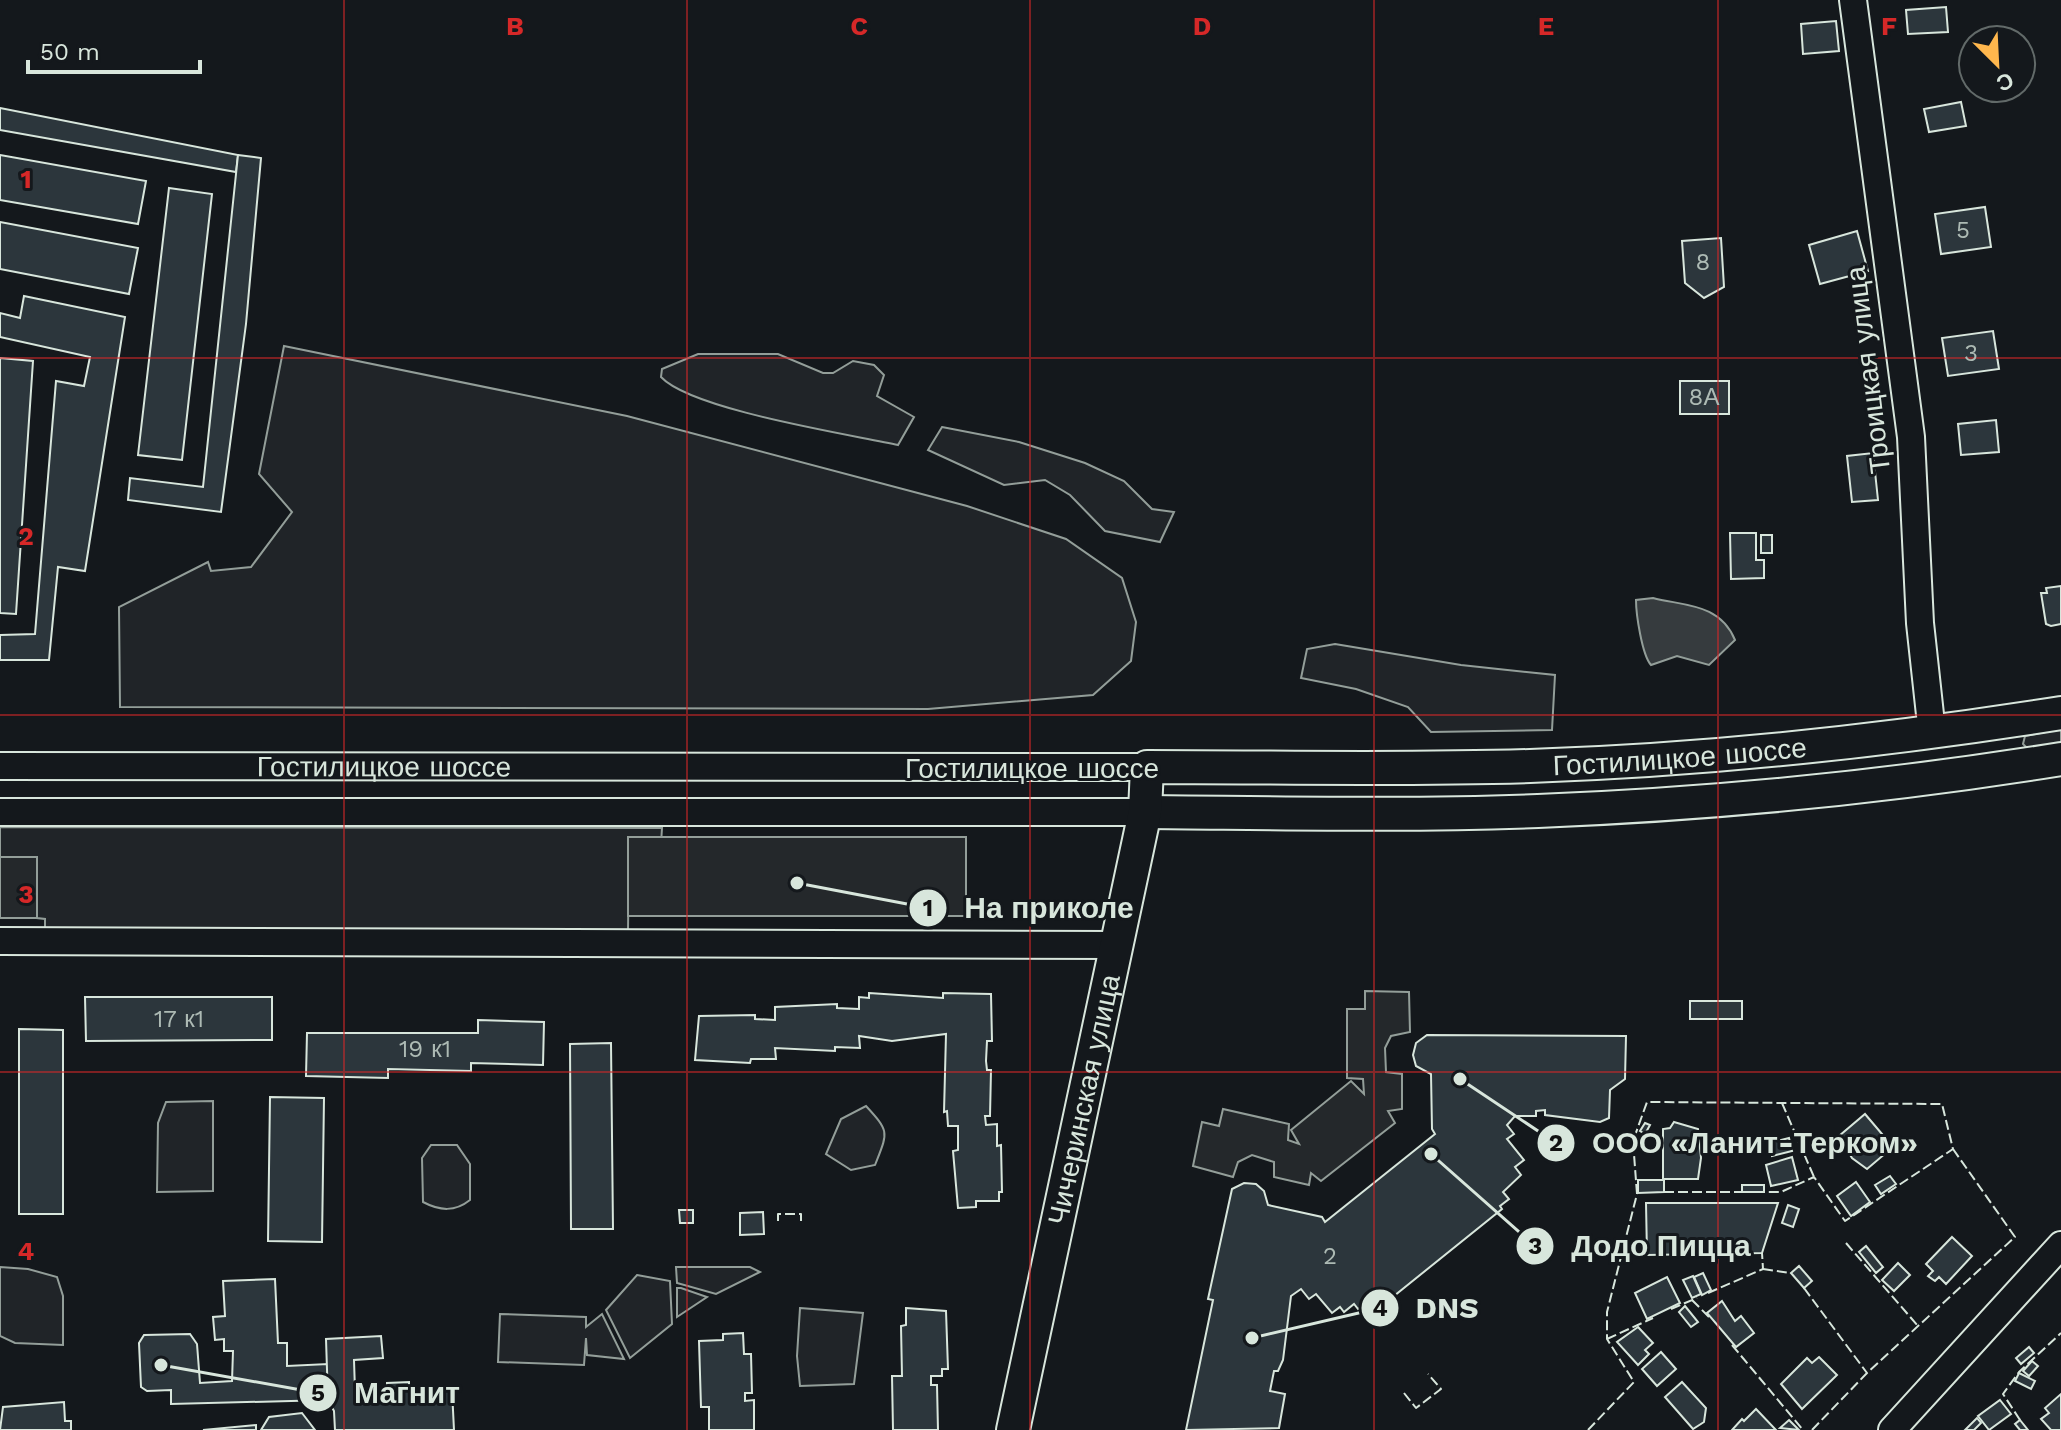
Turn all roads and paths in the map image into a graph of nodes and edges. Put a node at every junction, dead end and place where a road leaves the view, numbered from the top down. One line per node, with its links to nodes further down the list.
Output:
1 (1853, 0): 4 (street, Троицкая улица)
2 (2061, 713): 3 (main road, Гостилицкое шоссе)
3 (1964, 729): 4 (main road, Гостилицкое шоссе); 8 (main road)
4 (1932, 733): 7 (main road, Гостилицкое шоссе)
5 (2061, 759): 8 (main road, Гостилицкое шоссе)
6 (0, 766): 7 (street, Гостилицкое шоссе)
7 (1147, 767): 10 (main road, Чичеринская улица)
8 (1970, 774): 10 (main road, Гостилицкое шоссе)
9 (0, 812): 10 (street, Гостилицкое шоссе)
10 (1145, 812): 12 (main road, Чичеринская улица)
11 (0, 941): 12 (street)
12 (1117, 945): 14 (main road, Чичеринская улица)
13 (2058, 1256): 15 (street)
14 (1013, 1430)
15 (1892, 1430)

